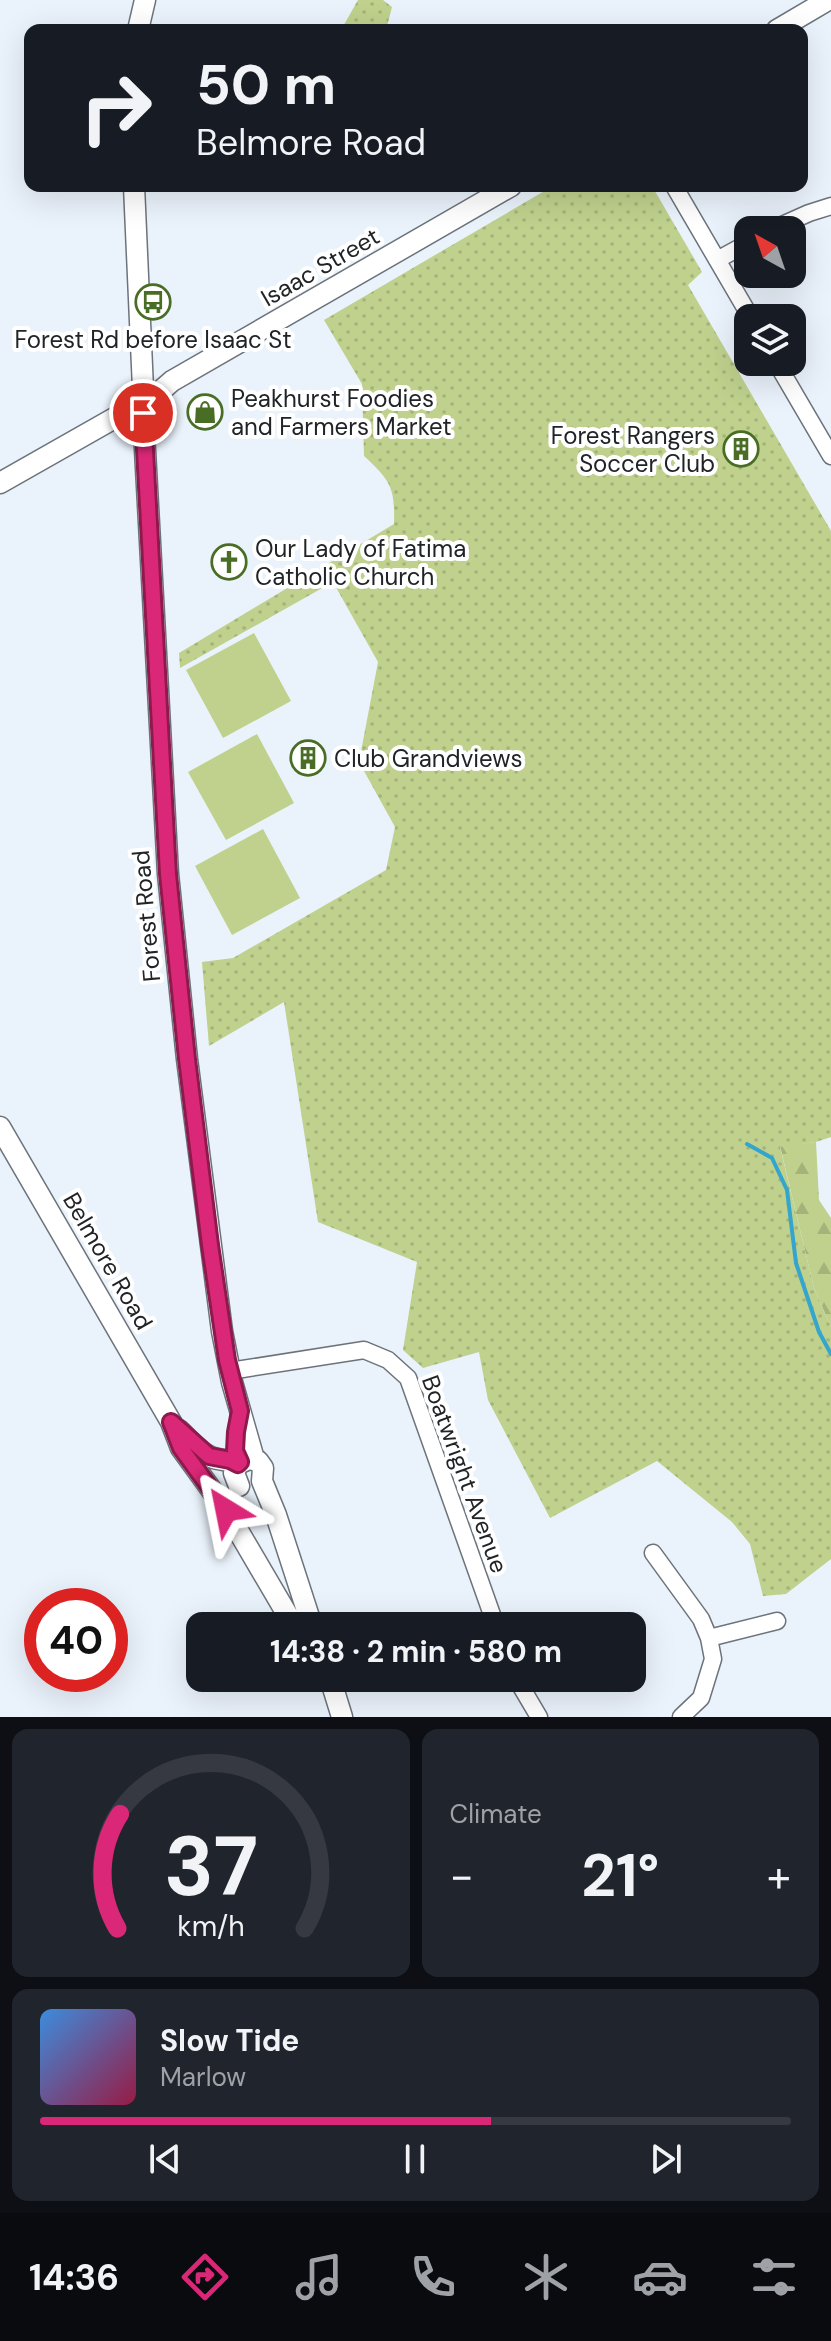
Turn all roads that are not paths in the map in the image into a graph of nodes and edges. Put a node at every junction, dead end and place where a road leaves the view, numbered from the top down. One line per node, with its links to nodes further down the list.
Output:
1 (145, 0): 3 (street)
2 (828, 0): 4 (street)
3 (139, 24)
4 (787, 24)
5 (134, 192): 14 (street, Forest Road)
6 (501, 192): 14 (street, Isaac Street)
7 (677, 192): 11 (street)
8 (831, 206): 9 (street)
9 (802, 216)
10 (734, 251): 11 (street)
11 (717, 260): 12 (street)
12 (743, 304)
13 (784, 376): 15 (street)
14 (144, 401): 16 (street, Isaac Street); 18 (street, Forest Road)
15 (831, 456)
16 (0, 483)
17 (0, 1127): 19 (street, Belmore Road)
18 (230, 1371): 20 (street, Forest Road); 26 (street, Boatwright Avenue)
19 (171, 1422): 20 (street, Belmore Road); 22 (street, Belmore Road)
20 (244, 1461): 21 (street, Forest Road)
21 (249, 1485): 22 (street); 25 (street)
22 (212, 1489): 24 (street, Belmore Road)
23 (653, 1553): 28 (street)
24 (286, 1612)
25 (307, 1612)
26 (491, 1612)
27 (777, 1621): 28 (street)
28 (709, 1638): 33 (street)
29 (334, 1692): 31 (street)
30 (524, 1692): 32 (street)
31 (342, 1717)
32 (539, 1717)
33 (681, 1717)

